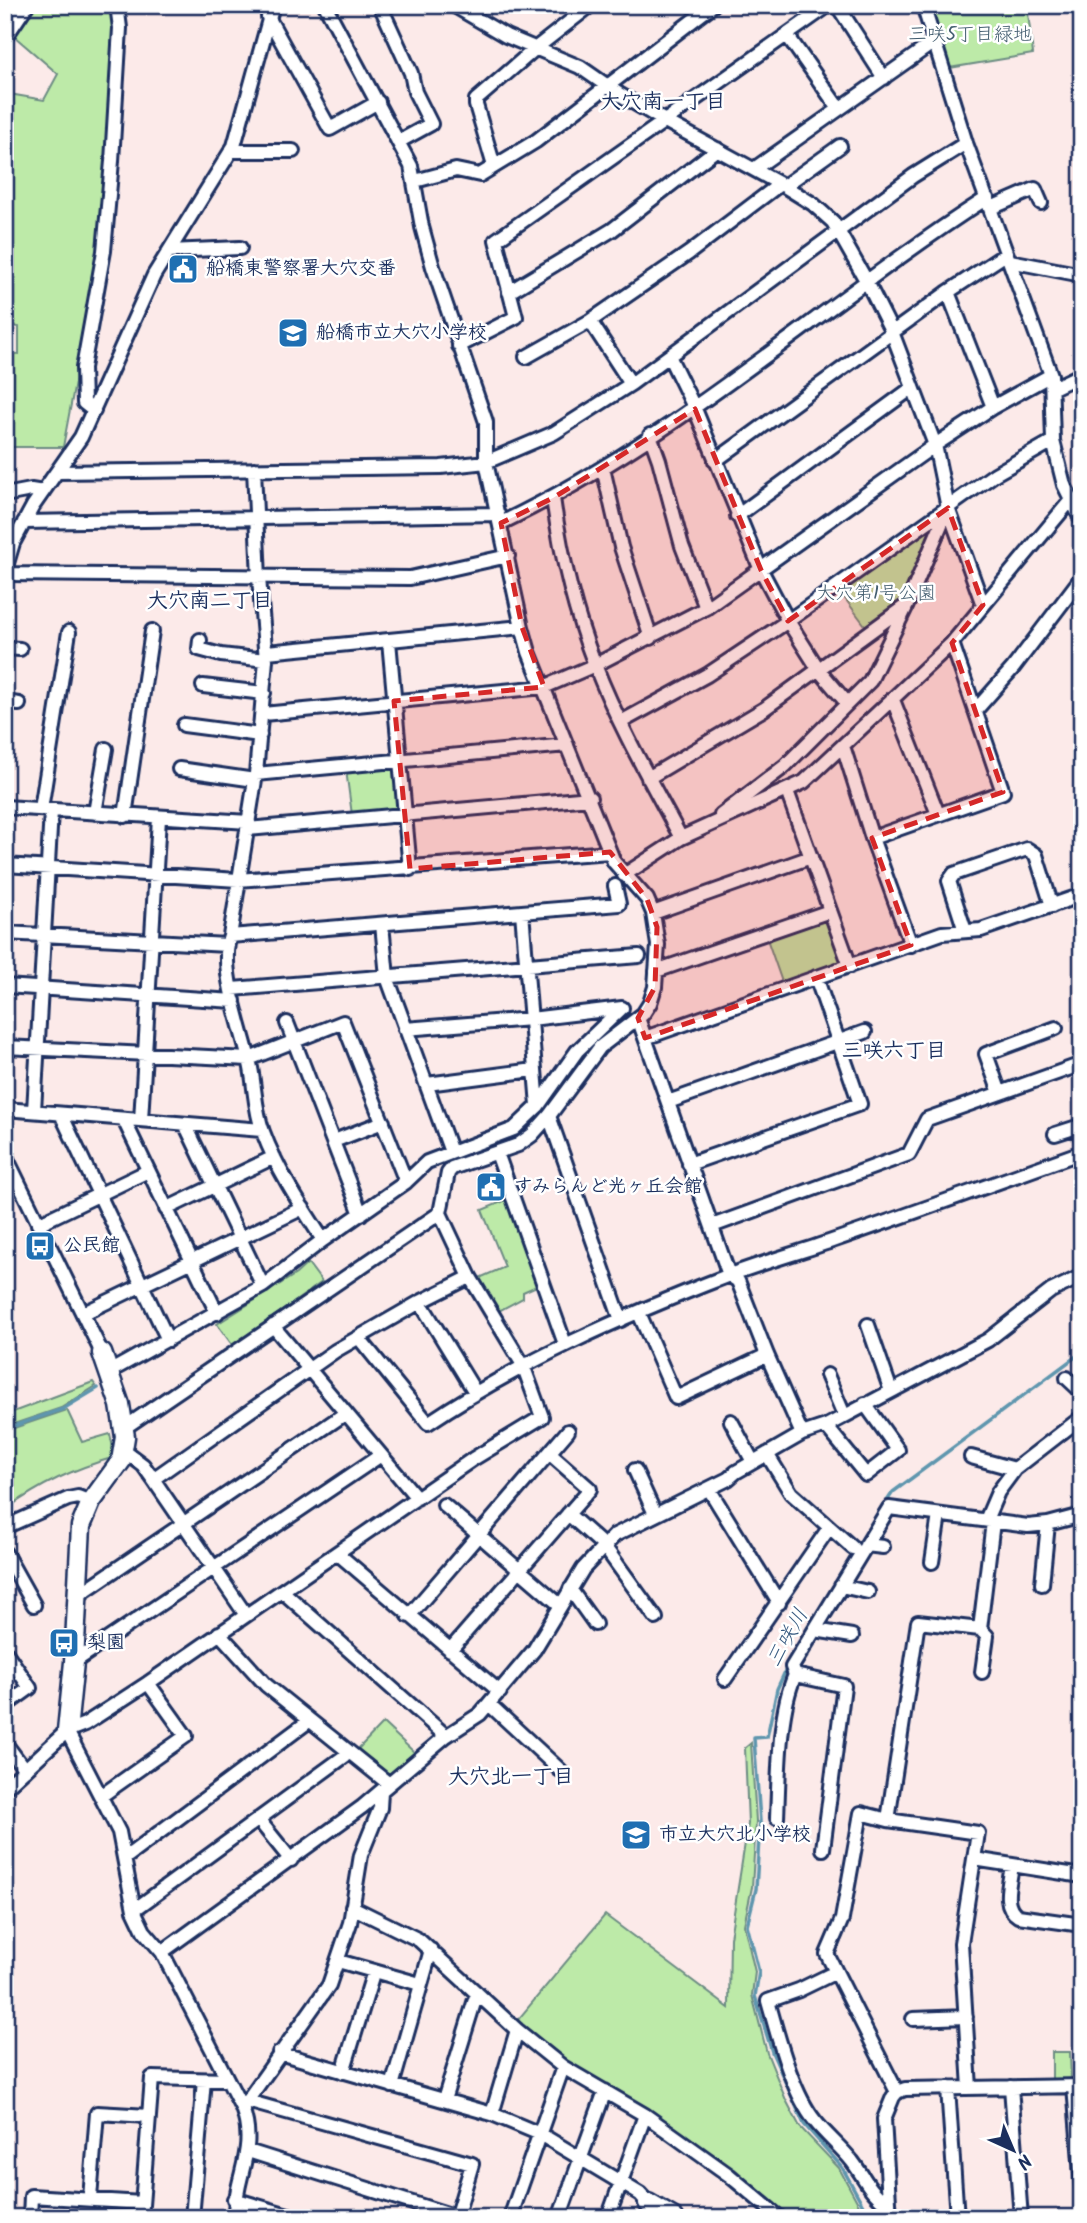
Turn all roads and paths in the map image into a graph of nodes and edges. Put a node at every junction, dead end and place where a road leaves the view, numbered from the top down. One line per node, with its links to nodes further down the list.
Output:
1 (27, 5): 13 (street)
2 (117, 5): 53 (street)
3 (326, 5): 18 (street)
4 (380, 5): 21 (street)
5 (591, 5): 15 (street)
6 (713, 5): 17 (street)
7 (829, 5): 12 (street)
8 (837, 5): 16 (street)
9 (923, 5): 14 (street)
10 (460, 7): 15 (street)
11 (270, 11): 18 (street); 25 (street)
12 (787, 35): 19 (street); 20 (street)
13 (5, 38)
14 (934, 42): 16 (street); 22 (street)
15 (536, 48): 17 (street); 27 (street)
16 (884, 78): 19 (street)
17 (608, 86): 20 (street); 27 (street)
18 (378, 102): 21 (street)
19 (839, 109): 28 (street)
20 (665, 121): 24 (street); 39 (street)
21 (398, 142): 29 (street)
22 (966, 143): 31 (street); 33 (street)
23 (840, 146): 30 (street)
24 (717, 149): 28 (street); 39 (street)
25 (231, 151): 26 (street); 35 (street)
26 (293, 151)
27 (494, 166): 29 (street)
28 (754, 169): 30 (street)
29 (415, 181): 43 (street)
30 (782, 185): 33 (street); 41 (street)
31 (989, 203): 32 (street); 36 (street); 38 (street)
32 (1041, 203)
33 (839, 231): 38 (street); 45 (street)
34 (240, 248): 35 (street)
35 (169, 251): 53 (street)
36 (1008, 258): 37 (street); 40 (street); 46 (street)
37 (1082, 275)
38 (867, 282): 42 (street); 52 (street)
39 (509, 292): 43 (street)
40 (948, 292): 42 (street); 51 (street)
41 (590, 321): 44 (street); 48 (street)
42 (892, 332): 49 (street); 57 (street)
43 (459, 346): 58 (street)
44 (526, 356)
45 (669, 356): 48 (street); 52 (street)
46 (1051, 374): 50 (street); 51 (street)
47 (1082, 374): 50 (street)
48 (631, 384): 58 (street)
49 (912, 387): 56 (street); 67 (street)
50 (1053, 388): 55 (street)
51 (993, 407): 56 (street)
52 (695, 409): 54 (street); 57 (street)
53 (94, 411): 61 (street)
54 (650, 435): 59 (street); 78 (street)
55 (1053, 441): 65 (street); 66 (street)
56 (935, 445): 65 (street); 72 (street)
57 (715, 461): 67 (street)
58 (486, 462): 60 (street); 68 (street)
59 (603, 468): 64 (street); 83 (street)
60 (254, 469): 61 (street); 69 (street)
61 (58, 472): 62 (street)
62 (43, 492): 63 (street); 70 (street)
63 (5, 495)
64 (553, 498): 68 (street); 90 (street)
65 (948, 508): 76 (street); 77 (street); 79 (street)
66 (1078, 509): 77 (street)
67 (737, 516): 72 (street)
68 (499, 518): 69 (street); 71 (street)
69 (256, 519): 70 (street); 75 (street)
70 (24, 522): 73 (street)
71 (508, 556): 75 (street); 80 (street)
72 (761, 570): 78 (street); 79 (street)
73 (5, 572): 75 (street)
74 (1082, 577): 100 (street)
75 (259, 578): 89 (street)
76 (907, 605): 91 (street); 99 (street)
77 (983, 605): 86 (street)
78 (706, 608): 83 (street)
79 (788, 621): 91 (street); 102 (street)
80 (522, 627): 85 (street); 93 (street)
81 (152, 631): 119 (street)
82 (69, 632): 116 (street)
83 (651, 638): 90 (street)
84 (200, 640): 89 (street)
85 (389, 641): 89 (street); 95 (street)
86 (952, 643): 96 (street); 100 (street)
87 (5, 648): 88 (street)
88 (20, 649)
89 (267, 656): 94 (street)
90 (595, 666): 93 (street); 102 (street)
91 (819, 670): 99 (street); 112 (street)
92 (203, 686): 94 (street)
93 (544, 687): 95 (street); 105 (street)
94 (264, 693): 101 (street)
95 (394, 701): 101 (street); 108 (street)
96 (892, 701): 106 (street); 118 (street)
97 (5, 702): 98 (street)
98 (19, 704)
99 (847, 704): 110 (street)
100 (975, 711): 118 (street)
101 (262, 714): 104 (street)
102 (621, 722): 112 (street)
103 (184, 725): 104 (street)
104 (260, 734): 111 (street)
105 (567, 744): 108 (street); 114 (street)
106 (843, 747): 113 (street); 125 (street)
107 (106, 748): 117 (street)
108 (401, 762): 111 (street); 120 (street)
109 (179, 769): 111 (street)
110 (775, 772): 113 (street); 123 (street)
111 (255, 777): 122 (street)
112 (648, 778): 124 (street)
113 (785, 792): 123 (street); 127 (street)
114 (590, 798): 120 (street); 126 (street)
115 (5, 807): 116 (street)
116 (46, 810): 117 (street); 129 (street)
117 (95, 813): 119 (street)
118 (938, 814): 125 (street)
119 (125, 816): 121 (street)
120 (405, 816): 122 (street); 130 (street)
121 (159, 818): 122 (street); 131 (street)
122 (248, 825): 133 (street)
123 (708, 825): 124 (street)
124 (681, 838): 132 (street)
125 (872, 838): 146 (street)
126 (610, 852): 130 (street); 132 (street)
127 (811, 857): 137 (street); 139 (street)
128 (5, 865): 129 (street)
129 (48, 867): 131 (street); 143 (street)
130 (410, 869): 133 (street)
131 (156, 875): 133 (street); 144 (street)
132 (624, 875): 139 (street)
133 (238, 880): 145 (street)
134 (615, 886): 138 (street)
135 (1082, 895): 136 (street)
136 (1052, 906): 141 (street); 141 (street)
137 (830, 911): 148 (street); 150 (street)
138 (522, 912): 140 (street); 149 (street)
139 (653, 913): 150 (street)
140 (382, 924): 145 (street); 151 (street)
141 (965, 931): 146 (street)
142 (5, 933): 143 (street)
143 (45, 935): 144 (street); 154 (street)
144 (153, 941): 145 (street); 155 (street)
145 (229, 941): 156 (street)
146 (911, 945): 148 (street)
147 (639, 956): 149 (street)
148 (850, 965): 152 (street)
149 (526, 967): 151 (street); 158 (street)
150 (656, 971): 157 (street)
151 (387, 977): 156 (street); 161 (street)
152 (816, 977): 163 (street); 165 (street)
153 (5, 986): 154 (street)
154 (42, 988): 155 (street); 167 (street)
155 (149, 995): 156 (street); 168 (street)
156 (233, 995): 169 (street)
157 (638, 1018): 163 (street); 179 (street)
158 (531, 1019): 161 (street); 171 (street); 175 (street)
159 (287, 1023): 164 (street)
160 (1056, 1028): 173 (street)
161 (405, 1029): 172 (street)
162 (865, 1032): 165 (street)
163 (645, 1038): 174 (street)
164 (295, 1041): 169 (street); 182 (street); 187 (street)
165 (838, 1042): 174 (street); 193 (street)
166 (5, 1047): 167 (street)
167 (38, 1049): 168 (street); 177 (street)
168 (146, 1055): 169 (street); 181 (street)
169 (249, 1059): 184 (street)
170 (1082, 1064): 173 (street)
171 (534, 1070): 172 (street); 175 (street)
172 (427, 1084): 188 (street)
173 (1000, 1093): 203 (street)
174 (668, 1102): 193 (street)
175 (538, 1105): 188 (street)
176 (5, 1109): 177 (street)
177 (34, 1111): 178 (street)
178 (61, 1114): 180 (street); 197 (street)
179 (550, 1116): 190 (street); 216 (street)
180 (124, 1119): 181 (street); 194 (street)
181 (141, 1121): 183 (street)
182 (383, 1122): 187 (street); 195 (street)
183 (185, 1124): 184 (street); 196 (street)
184 (262, 1130): 192 (street)
185 (1055, 1134): 186 (street)
186 (1082, 1139)
187 (334, 1141): 201 (street)
188 (451, 1152): 195 (street)
189 (1082, 1152): 207 (street)
190 (497, 1153): 200 (street); 221 (street)
191 (5, 1155): 202 (street)
192 (274, 1157): 196 (street); 198 (street)
193 (690, 1164): 203 (street)
194 (148, 1171): 197 (street); 199 (street)
195 (406, 1182): 201 (street)
196 (215, 1186): 199 (street); 204 (street)
197 (100, 1194): 202 (street); 210 (street)
198 (303, 1208): 204 (street); 205 (street)
199 (166, 1209): 206 (street)
200 (440, 1213): 209 (street); 217 (street)
201 (361, 1214): 205 (street)
202 (38, 1224): 214 (street)
203 (712, 1226): 207 (street)
204 (241, 1239): 206 (street); 211 (street)
205 (323, 1241): 211 (street)
206 (193, 1262): 210 (street); 215 (street)
207 (729, 1275): 213 (street); 223 (street)
208 (1082, 1276): 229 (street)
209 (470, 1277): 212 (street); 224 (street)
210 (143, 1286): 214 (street); 220 (street)
211 (263, 1286): 215 (street)
212 (420, 1302): 219 (street); 230 (street)
213 (639, 1312): 216 (street); 223 (street)
214 (84, 1313): 222 (street)
215 (217, 1313): 220 (street)
216 (621, 1320): 221 (street)
217 (273, 1325): 225 (street); 238 (street)
218 (868, 1325): 229 (street)
219 (359, 1338): 225 (street); 230 (street)
220 (168, 1340): 226 (street)
221 (565, 1344): 224 (street)
222 (102, 1353): 226 (street)
223 (767, 1354): 240 (street)
224 (523, 1365): 230 (street); 251 (street)
225 (310, 1370): 233 (street); 249 (street)
226 (109, 1372): 238 (street)
227 (827, 1375): 234 (street)
228 (1067, 1378): 231 (street)
229 (891, 1391): 232 (street)
230 (475, 1392)
231 (1082, 1392)
232 (865, 1404): 234 (street); 237 (street)
233 (346, 1413): 244 (street); 259 (street)
234 (844, 1415): 237 (street)
235 (1082, 1417): 247 (street)
236 (732, 1421): 246 (street)
237 (826, 1426): 240 (street)
238 (124, 1427): 241 (street)
239 (568, 1432): 242 (street)
240 (802, 1434): 243 (street)
241 (123, 1450): 249 (street); 252 (street)
242 (549, 1453): 254 (street); 263 (street)
243 (767, 1454): 246 (street); 262 (street)
244 (382, 1455): 251 (street); 270 (street)
245 (971, 1457): 247 (street)
246 (753, 1462): 250 (street)
247 (1015, 1469): 258 (street)
248 (635, 1470): 255 (street)
249 (153, 1479): 259 (street)
250 (709, 1489): 255 (street); 278 (street)
251 (417, 1498): 268 (street)
252 (91, 1502): 261 (street); 277 (street)
253 (444, 1505): 263 (street)
254 (568, 1514): 264 (street); 271 (street)
255 (655, 1514): 264 (street)
256 (939, 1514): 258 (street); 266 (street); 269 (street)
257 (1082, 1515): 260 (street)
258 (990, 1521): 260 (street); 285 (street)
259 (184, 1524): 270 (street); 277 (street)
260 (1048, 1524): 272 (street)
261 (5, 1527)
262 (829, 1528): 266 (street); 278 (street)
263 (479, 1535): 271 (street); 282 (street)
264 (604, 1546): 274 (street); 283 (street)
265 (883, 1547): 266 (street)
266 (859, 1549): 273 (street)
267 (5, 1553): 279 (street)
268 (337, 1553): 275 (street); 282 (street)
269 (932, 1562)
270 (214, 1568): 281 (street); 291 (street)
271 (519, 1570): 280 (street); 289 (street)
272 (1042, 1584)
273 (841, 1586): 276 (street); 286 (street)
274 (570, 1589): 280 (street); 284 (street)
275 (282, 1591): 281 (street); 301 (street)
276 (868, 1592)
277 (77, 1596): 291 (street)
278 (779, 1603): 294 (street)
279 (34, 1605)
280 (560, 1605): 296 (street)
281 (246, 1615): 287 (street)
282 (409, 1616): 289 (street)
283 (656, 1618)
284 (595, 1624)
285 (980, 1629): 292 (street); 311 (street)
286 (815, 1630): 288 (street); 293 (street)
287 (219, 1633): 295 (street); 299 (street)
288 (852, 1636)
289 (450, 1650): 296 (street)
290 (5, 1651): 298 (street)
291 (74, 1662): 300 (street)
292 (982, 1672)
293 (795, 1675): 309 (street); 312 (street)
294 (725, 1679)
295 (148, 1683): 300 (street); 308 (street)
296 (500, 1692): 297 (street)
297 (489, 1704): 301 (street); 305 (street)
298 (5, 1706)
299 (309, 1721): 303 (street); 313 (street)
300 (67, 1731): 304 (street); 308 (street)
301 (446, 1736): 306 (street)
302 (5, 1743): 304 (street)
303 (349, 1753): 306 (street); 310 (street)
304 (25, 1770): 307 (street)
305 (560, 1770)
306 (385, 1787): 315 (street); 318 (street)
307 (5, 1788)
308 (101, 1796): 313 (street)
309 (777, 1818)
310 (258, 1819): 315 (street); 319 (street)
311 (888, 1820): 314 (street); 325 (street)
312 (823, 1849)
313 (125, 1858): 319 (street)
314 (974, 1859): 316 (street); 328 (street)
315 (291, 1860): 322 (street)
316 (1012, 1865): 317 (street); 320 (street)
317 (1082, 1876)
318 (352, 1907): 321 (street); 323 (street)
319 (135, 1910): 322 (street)
320 (1082, 1925)
321 (431, 1950): 326 (street); 327 (street)
322 (162, 1952): 335 (street)
323 (338, 1961): 324 (street); 331 (street)
324 (374, 1971): 326 (street); 333 (street)
325 (836, 1972): 342 (street); 357 (street)
326 (421, 1984): 336 (street)
327 (477, 1993): 330 (street); 343 (street)
328 (966, 2017): 329 (street); 340 (street)
329 (913, 2018)
330 (517, 2030): 332 (street); 345 (street)
331 (279, 2053): 333 (street); 344 (street)
332 (563, 2067): 341 (street); 348 (street)
333 (343, 2072): 336 (street)
334 (204, 2080): 335 (street); 347 (street); 361 (street)
335 (226, 2080): 344 (street)
336 (392, 2086): 343 (street)
337 (1078, 2086): 338 (street); 352 (street)
338 (1011, 2087): 340 (street); 370 (street)
339 (948, 2088): 340 (street); 342 (street); 369 (street)
340 (970, 2088)
341 (605, 2091): 346 (street); 350 (street)
342 (897, 2092): 357 (street)
343 (444, 2100): 345 (street)
344 (244, 2105): 349 (street); 358 (street)
345 (492, 2114): 348 (street)
346 (645, 2115): 351 (street); 368 (street)
347 (149, 2116): 353 (street); 355 (street)
348 (540, 2134): 350 (street); 364 (street)
349 (248, 2151): 354 (street); 358 (street)
350 (581, 2158): 351 (street); 365 (street)
351 (621, 2183): 356 (street); 366 (street)
352 (1082, 2186)
353 (90, 2198): 355 (street); 359 (street)
354 (234, 2199): 362 (street); 363 (street)
355 (142, 2203): 360 (street)
356 (648, 2203): 367 (street)
357 (890, 2212)
358 (456, 2217)
359 (30, 2218)
360 (141, 2218)
361 (192, 2218)
362 (235, 2218)
363 (298, 2218)
364 (510, 2218)
365 (559, 2218)
366 (608, 2218)
367 (673, 2218)
368 (780, 2218)
369 (957, 2218)
370 (1021, 2218)

